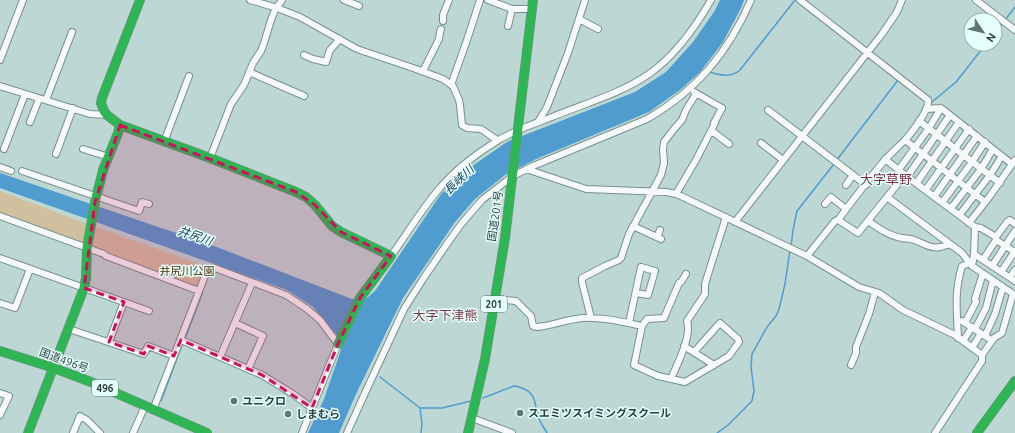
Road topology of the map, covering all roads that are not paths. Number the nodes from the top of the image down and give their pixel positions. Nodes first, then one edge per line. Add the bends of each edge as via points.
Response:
1 (23, 0) edge
2 (140, 0) edge
3 (250, 0) edge
4 (282, 0) edge
5 (344, 0) edge
6 (449, 0) edge
7 (480, 0) edge
8 (488, 0) edge
9 (585, 0) edge
10 (711, 0) edge
11 (751, 0) edge
12 (800, 0) edge
13 (902, 0) edge
14 (976, 0) edge
15 (264, 2) edge
16 (533, 4) edge
17 (359, 6) dead end
18 (277, 8) junction
19 (512, 9) junction
20 (578, 19) junction
21 (443, 21) dead end
22 (508, 26) dead end
23 (441, 29) dead end
24 (598, 29) dead end
25 (1015, 30) edge
26 (72, 32) dead end
27 (340, 39) junction
28 (3, 43) edge
29 (867, 52) junction
30 (304, 55) dead end
31 (0, 60) edge
32 (423, 71) junction
33 (249, 72) junction
34 (188, 76) dead end
35 (451, 85) junction
36 (0, 86) edge
37 (690, 88) junction
38 (25, 94) junction
39 (696, 94) junction
40 (304, 96) dead end
41 (42, 99) junction
42 (73, 108) junction
43 (941, 108) junction
44 (926, 109) junction
45 (768, 110) dead end
46 (107, 115) junction
47 (950, 115) junction
48 (919, 121) junction
49 (30, 122) dead end
50 (538, 122) junction
51 (959, 122) junction
52 (120, 125) junction
53 (929, 128) junction
54 (969, 129) junction
55 (712, 131) junction
56 (517, 132) junction
57 (937, 134) junction
58 (802, 135) junction
59 (977, 136) junction
60 (497, 140) junction
61 (905, 140) junction
62 (946, 141) junction
63 (164, 142) junction
64 (985, 142) junction
65 (728, 144) dead end
66 (760, 144) dead end
67 (4, 148) dead end
68 (915, 148) junction
69 (83, 149) dead end
70 (955, 149) junction
71 (993, 149) junction
72 (56, 154) dead end
73 (923, 154) junction
74 (964, 155) junction
75 (1002, 156) junction
76 (109, 157) junction
77 (210, 158) junction
78 (885, 159) junction
79 (783, 160) junction
80 (932, 161) junction
81 (893, 162) dead end
82 (972, 162) junction
83 (1014, 162) edge
84 (0, 167) edge
85 (900, 168) junction
86 (942, 168) junction
87 (526, 169) junction
88 (980, 169) junction
89 (11, 171) dead end
90 (22, 171) dead end
91 (513, 175) junction
92 (853, 175) junction
93 (907, 175) junction
94 (950, 175) junction
95 (990, 175) junction
96 (918, 181) junction
97 (958, 181) junction
98 (1000, 183) junction
99 (846, 185) dead end
100 (866, 185) junction
101 (966, 187) junction
102 (927, 188) junction
103 (652, 191) junction
104 (676, 194) junction
105 (936, 194) junction
106 (976, 194) junction
107 (887, 197) junction
108 (96, 199) junction
109 (944, 200) junction
110 (985, 202) junction
111 (149, 204) dead end
112 (825, 204) dead end
113 (952, 206) junction
114 (846, 209) junction
115 (961, 213) junction
116 (0, 216) edge
117 (726, 217) junction
118 (838, 220) junction
119 (868, 221) junction
120 (969, 221) junction
121 (735, 222) junction
122 (1015, 224) edge
123 (633, 226) junction
124 (975, 227) junction
125 (660, 230) dead end
126 (1015, 231) edge
127 (996, 238) junction
128 (950, 244) junction
129 (1006, 246) junction
130 (87, 248) junction
131 (1015, 251) edge
132 (974, 254) junction
133 (391, 256) junction
134 (807, 256) junction
135 (0, 258) edge
136 (983, 260) junction
137 (971, 265) junction
138 (992, 266) junction
139 (30, 269) junction
140 (1015, 270) edge
141 (1001, 272) junction
142 (686, 274) dead end
143 (983, 274) junction
144 (1012, 279) edge
145 (993, 280) junction
146 (252, 283) junction
147 (1003, 287) junction
148 (84, 288) junction
149 (199, 291) junction
150 (875, 292) junction
151 (636, 293) junction
152 (1014, 294) edge
153 (495, 299) junction
154 (124, 302) junction
155 (0, 303) edge
156 (149, 311) dead end
157 (958, 317) junction
158 (591, 318) junction
159 (235, 323) junction
160 (629, 323) junction
161 (965, 323) junction
162 (642, 326) junction
163 (974, 328) junction
164 (69, 329) junction
165 (983, 335) junction
166 (180, 340) junction
167 (961, 340) junction
168 (991, 340) junction
169 (109, 342) junction
170 (338, 344) junction
171 (684, 346) junction
172 (972, 348) junction
173 (0, 350) edge
174 (694, 352) junction
175 (982, 355) junction
176 (174, 356) junction
177 (220, 356) junction
178 (714, 365) junction
179 (851, 365) dead end
180 (54, 368) junction
181 (248, 369) junction
182 (671, 379) junction
183 (1015, 381) edge
184 (0, 392) edge
185 (149, 408) junction
186 (312, 408) junction
187 (0, 415) edge
188 (472, 418) junction
189 (28, 433) edge
190 (73, 433) edge
191 (100, 433) edge
192 (133, 433) edge
193 (207, 433) edge
194 (302, 433) edge
195 (347, 433) edge
196 (468, 433) edge
197 (512, 433) edge
198 (935, 433) edge
199 (977, 433) edge

1 - 28 street
2 - 46 main road via 102,98 102,107
3 - 15 street
4 - 18 street
5 - 17 street
6 - 21 street
7 - 35 street
8 - 19 street
9 - 20 street
10 - 50 street via 684,41 650,74 606,96
11 - 37 street via 727,46
12 - 29 street
13 - 29 street via 891,21
14 - 25 street
15 - 18 street
16 - 19 street
16 - 56 main road, 国道201号 / 201
18 - 27 street via 300,17
18 - 33 street via 264,43
19 - 22 street
20 - 24 street
20 - 50 street via 568,53 547,107
23 - 32 street via 439,39
26 - 41 street
27 - 30 street via 330,50 326,62
27 - 32 street via 366,52
28 - 31 street
29 - 44 street via 928,100
29 - 58 street
32 - 35 street
33 - 40 street
33 - 77 street via 231,104
34 - 63 street
35 - 60 street via 460,105 462,125 481,129
36 - 38 street
37 - 39 street
37 - 87 street via 647,119
38 - 41 street
38 - 67 street
39 - 55 street via 722,108
39 - 103 street via 682,120 664,142 663,170
41 - 42 street
41 - 49 street
42 - 46 street via 90,114
42 - 72 street
43 - 44 street
43 - 47 street
43 - 53 street
44 - 48 street
45 - 58 street via 781,116
46 - 52 main road
47 - 51 street
47 - 57 street
48 - 53 street
48 - 61 street
50 - 56 street
51 - 54 street
51 - 62 street
52 - 63 main road
52 - 76 main road
53 - 57 street
53 - 68 street
54 - 59 street
54 - 70 street
55 - 65 street
55 - 104 street
56 - 60 street
56 - 91 main road, 国道201号 / 201
57 - 62 street
57 - 73 street
58 - 79 street
58 - 92 street
59 - 64 street
59 - 74 street
60 - 133 street via 471,159 439,189
61 - 68 street
61 - 78 street
62 - 70 street
62 - 80 street
63 - 77 main road
64 - 71 street
64 - 82 street
66 - 79 street
68 - 73 street
68 - 85 street
69 - 76 street
70 - 74 street
70 - 86 street
71 - 75 street
71 - 88 street
73 - 80 street
73 - 93 street
74 - 82 street
74 - 94 street
75 - 83 street
75 - 95 street
76 - 108 main road
77 - 133 main road via 306,197 332,226
78 - 93 street
78 - 100 street
79 - 121 street
80 - 86 street
80 - 96 street
81 - 85 street
82 - 88 street
82 - 97 street
83 - 98 street
84 - 89 street
85 - 93 street
86 - 94 street
86 - 102 street
87 - 91 street
87 - 103 street via 586,189
88 - 95 street
88 - 101 street
90 - 108 street
91 - 153 main road, 国道201号 / 201
91 - 195 street via 482,200 423,278 404,309
92 - 99 street
92 - 100 street
93 - 96 street
93 - 107 street
93 - 120 street
94 - 97 street
94 - 105 street
95 - 98 street
95 - 106 street
96 - 102 street
97 - 101 street
97 - 109 street
98 - 110 street
100 - 114 street
101 - 106 street
101 - 113 street
102 - 105 street
103 - 104 street
103 - 123 street
104 - 117 street
105 - 109 street
106 - 110 street
106 - 115 street
107 - 119 street
107 - 128 street
108 - 111 street via 139,211 142,202
108 - 130 main road
109 - 113 street
110 - 120 street
112 - 114 street via 831,197
113 - 115 street
114 - 118 street
115 - 120 street
116 - 130 street
117 - 121 street
117 - 171 street via 705,284 705,294 687,321 688,331
118 - 119 street via 858,233
118 - 134 street
119 - 128 street via 888,233 903,239 914,239 931,247 940,248
120 - 124 street
121 - 134 street
122 - 127 street via 1010,220 1007,222
123 - 125 street via 659,238
123 - 158 street via 621,258 582,278
124 - 127 street
124 - 132 street
126 - 129 street
127 - 129 street
127 - 136 street
128 - 137 street via 962,253
129 - 131 street
129 - 138 street
130 - 148 main road
130 - 149 street
131 - 141 street
132 - 136 street
132 - 137 street
133 - 170 main road via 360,298
134 - 150 street via 859,287
135 - 139 street
136 - 138 street
137 - 143 street
137 - 157 street via 962,266 958,278
138 - 141 street
139 - 148 street
139 - 155 street via 15,308
140 - 144 street
141 - 144 street
142 - 162 street via 679,283 664,318 647,319
143 - 145 street
143 - 161 street via 976,302
145 - 147 street
145 - 163 street via 986,308
146 - 149 street via 215,268 208,268
146 - 159 street
146 - 170 street via 286,295 306,308 320,320
147 - 152 street
147 - 165 street via 995,314
148 - 154 street
148 - 164 main road
149 - 166 street
150 - 167 street via 903,310
150 - 179 street
151 - 151 street via 648,295 655,271 641,267
151 - 160 street
152 - 168 street via 1002,333
153 - 158 street via 516,301 531,316 536,328
153 - 188 main road, 国道201号 / 201
154 - 156 street
154 - 169 street
157 - 161 street
157 - 167 street
158 - 160 street
159 - 177 street
159 - 181 street via 263,336
160 - 162 street
161 - 163 street
162 - 182 street via 634,365
163 - 165 street
163 - 167 street
164 - 169 street
164 - 180 main road
165 - 168 street
165 - 172 street
166 - 176 street
166 - 177 street
167 - 172 street
168 - 175 street
169 - 176 street via 144,354 148,346
170 - 186 street
171 - 174 street
171 - 182 street
172 - 175 street
173 - 180 main road, 国道496号 / 496
174 - 178 street
174 - 178 street via 720,323 739,342 729,356
175 - 198 street via 982,361
176 - 185 street
177 - 181 street
178 - 182 street via 685,382
180 - 185 main road, 国道496号 / 496
180 - 189 main road
181 - 186 street via 262,375
183 - 199 main road
184 - 187 street via 9,396
185 - 192 street
185 - 193 main road, 国道496号 / 496
186 - 194 street
188 - 196 main road, 国道201号 / 201
188 - 197 street
190 - 191 street via 80,416

